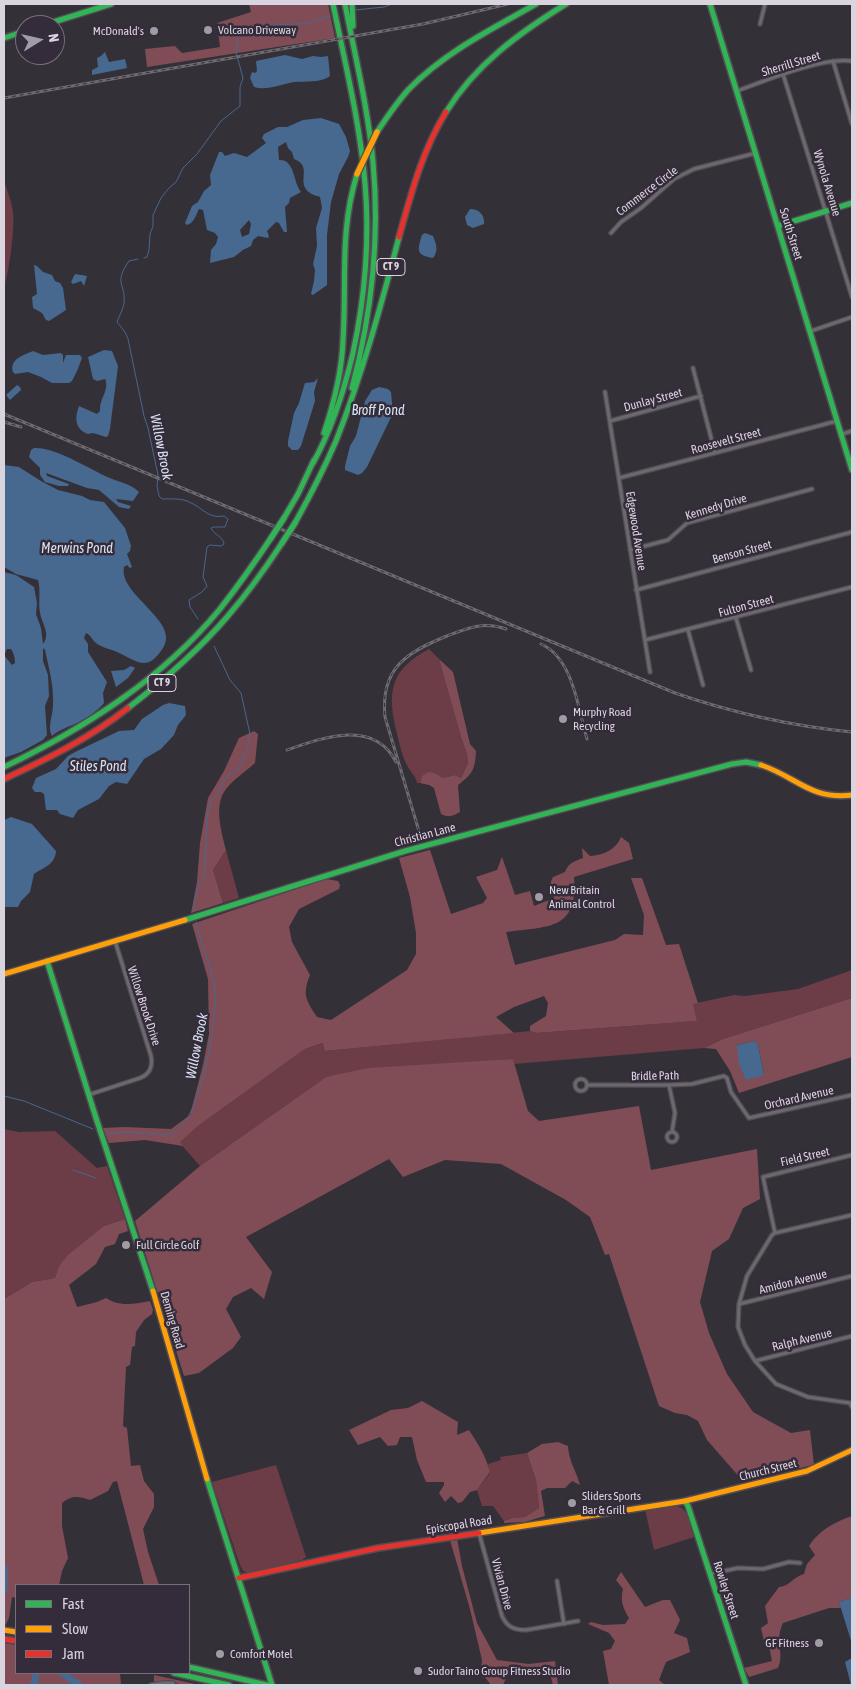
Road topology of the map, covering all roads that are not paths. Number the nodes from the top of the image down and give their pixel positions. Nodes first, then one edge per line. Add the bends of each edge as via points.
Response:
1 (110, 4) edge
2 (333, 4) edge
3 (345, 4) edge
4 (352, 4) edge
5 (536, 4) edge
6 (566, 4) edge
7 (710, 4) edge
8 (765, 4) edge
9 (65, 18) edge
10 (760, 24) dead end
11 (353, 46) junction
12 (833, 61) junction
13 (852, 61) edge
14 (784, 74) junction
15 (736, 90) junction
16 (852, 124) edge
17 (756, 153) junction
18 (852, 203) edge
19 (826, 211) junction
20 (778, 226) junction
21 (611, 233) dead end
22 (852, 297) edge
23 (852, 317) edge
24 (811, 331) junction
25 (693, 368) dead end
26 (605, 392) dead end
27 (701, 396) junction
28 (346, 414) junction
29 (610, 420) junction
30 (838, 421) junction
31 (852, 431) edge
32 (842, 434) junction
33 (715, 453) junction
34 (313, 463) junction
35 (852, 470) edge
36 (619, 478) junction
37 (812, 489) dead end
38 (852, 532) edge
39 (630, 550) junction
40 (852, 587) edge
41 (636, 590) junction
42 (736, 618) junction
43 (688, 630) junction
44 (645, 640) junction
45 (751, 670) dead end
46 (650, 672) dead end
47 (703, 685) dead end
48 (4, 767) edge
49 (4, 779) edge
50 (852, 795) edge
51 (114, 940) junction
52 (47, 961) junction
53 (4, 974) edge
54 (587, 1085) dead end
55 (669, 1085) junction
56 (88, 1095) junction
57 (852, 1095) edge
58 (749, 1118) joint
59 (672, 1132) dead end
60 (852, 1155) edge
61 (852, 1215) edge
62 (775, 1233) junction
63 (852, 1276) edge
64 (739, 1304) junction
65 (852, 1336) edge
66 (755, 1361) junction
67 (852, 1407) edge
68 (852, 1450) edge
69 (685, 1500) junction
70 (479, 1533) junction
71 (800, 1563) dead end
72 (710, 1574) junction
73 (239, 1578) junction
74 (557, 1581) dead end
75 (578, 1621) dead end
76 (564, 1624) junction
77 (190, 1667) edge
78 (179, 1674) edge
79 (173, 1683) dead end
80 (151, 1685) edge
81 (229, 1685) edge
82 (267, 1685) edge
83 (272, 1685) edge
84 (746, 1685) edge

1 - 9 main road
2 - 34 main road via 361,148 366,198 366,252 361,306 349,370 332,423
3 - 11 main road
4 - 11 main road
5 - 34 main road, CT 9, bridge via 457,49 418,79 400,98 367,149 348,203 344,234 341,364 332,410
6 - 28 main road, CT 9 via 524,29 490,56 462,88 439,122 417,175 363,366
7 - 15 main road, South Street
8 - 10 street
11 - 28 main road via 371,145 376,232 367,321
12 - 13 street, Sherrill Street
12 - 14 street, Sherrill Street
12 - 16 street
14 - 15 street, Sherrill Street
14 - 19 street, Wynola Avenue
15 - 17 main road, South Street
17 - 20 main road, South Street
17 - 21 street, Commerce Circle via 694,168 674,179
18 - 19 main road
19 - 20 main road
19 - 22 street, Wynola Avenue
20 - 24 main road, South Street
23 - 24 street
24 - 30 main road, South Street
25 - 27 street
26 - 29 street, Edgewood Avenue
27 - 29 street, Dunlay Street
27 - 33 street
28 - 49 main road, CT 9, bridge via 323,470 295,523 259,578 201,646 129,709 46,760
29 - 36 street, Edgewood Avenue
30 - 32 main road, South Street
30 - 33 street, Roosevelt Street
31 - 32 street
32 - 35 main road, South Street
33 - 36 street, Roosevelt Street
34 - 48 main road, CT 9, bridge via 284,518 252,567 220,609 182,649 118,702 78,729
36 - 39 street, Edgewood Avenue
37 - 39 street, Kennedy Drive via 687,523 668,540
38 - 41 street, Benson Street
39 - 41 street, Edgewood Avenue
40 - 42 street, Fulton Street
41 - 44 street, Edgewood Avenue
42 - 43 street, Fulton Street
42 - 45 street
43 - 44 street, Fulton Street
43 - 47 street
44 - 46 street, Edgewood Avenue
50 - 51 main road, Christian Lane via 824,795 762,764 741,762 405,851
51 - 52 main road, Christian Lane
51 - 56 street, Willow Brook Drive via 152,1065 144,1076
52 - 53 main road, Christian Lane
52 - 56 main road, Deming Road
54 - 55 street, Bridle Path
55 - 58 street, Bridle Path via 692,1084 722,1076 727,1078 731,1092
55 - 59 street via 675,1113
56 - 73 main road, Deming Road via 154,1293
57 - 58 street, Orchard Avenue
60 - 62 street, Field Street via 763,1177
61 - 62 street
62 - 64 street via 747,1276
63 - 64 street, Amidon Avenue
64 - 66 street via 738,1327
65 - 66 street, Ralph Avenue
66 - 67 street via 776,1384 808,1397 850,1403
68 - 69 main road, Church Street via 807,1471
69 - 70 main road, Episcopal Road
69 - 72 main road, Rowley Street
70 - 73 main road, Episcopal Road via 378,1548
70 - 76 street, Vivian Drive via 504,1622 519,1630
71 - 72 street via 789,1562 763,1569 738,1568
72 - 84 main road, Rowley Street
73 - 83 main road, Deming Road
74 - 76 street
75 - 76 street, Vivian Drive
77 - 82 main road
78 - 81 main road
79 - 80 street

